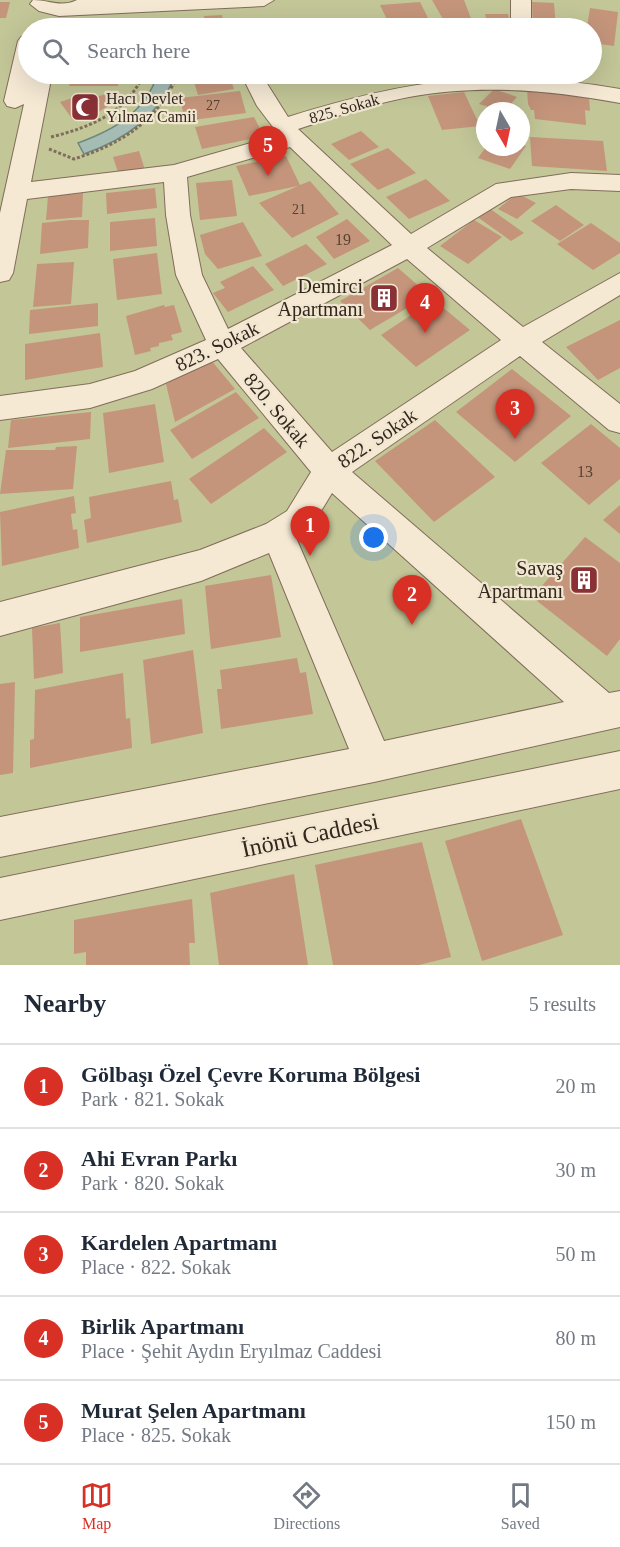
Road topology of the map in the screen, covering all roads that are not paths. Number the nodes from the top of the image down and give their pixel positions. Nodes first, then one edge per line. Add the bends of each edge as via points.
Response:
1 (158, 0) edge
2 (264, 0) edge
3 (521, 0) edge
4 (40, 2) edge
5 (180, 5) junction
6 (77, 6) edge
7 (232, 7) edge
8 (34, 18) edge
9 (66, 18) edge
10 (521, 18) edge
11 (27, 84) edge
12 (39, 84) edge
13 (258, 84) edge
14 (495, 84) edge
15 (530, 84) edge
16 (620, 96) edge
17 (289, 132) junction
18 (25, 143) junction
19 (175, 173) junction
20 (620, 183) edge
21 (18, 192) junction
22 (408, 248) junction
23 (0, 273) edge
24 (620, 283) edge
25 (520, 342) junction
26 (222, 345) junction
27 (0, 408) edge
28 (620, 421) edge
29 (329, 471) junction
30 (278, 534) junction
31 (0, 619) edge
32 (612, 711) edge
33 (374, 763) junction
34 (620, 770) edge
35 (0, 837) edge
36 (0, 899) edge

1 - 5 street
2 - 7 street
3 - 10 street
4 - 6 street via 49,9
4 - 8 street
5 - 6 street
5 - 7 street
6 - 9 street
11 - 18 street
12 - 18 street
13 - 17 street
14 - 17 street, 825. Sokak via 438,86 382,96
15 - 16 street, 825. Sokak
17 - 19 street, 825. Sokak
17 - 22 street
18 - 21 street
19 - 21 street, 825. Sokak
19 - 26 street, 820. Sokak via 189,275
20 - 22 street, 823. Sokak via 571,181 506,190
21 - 23 street
22 - 25 street
22 - 26 street, 823. Sokak
24 - 25 street, 822. Sokak
25 - 28 street
25 - 29 street, 822. Sokak
26 - 27 street, 823. Sokak via 142,381 114,389 58,402
26 - 29 street, 820. Sokak
29 - 30 street, 822. Sokak via 298,521
29 - 32 street, 820. Sokak
30 - 31 street, 822. Sokak via 201,565
30 - 33 street
32 - 33 street
33 - 35 street
34 - 36 street, İnönü Caddesi

